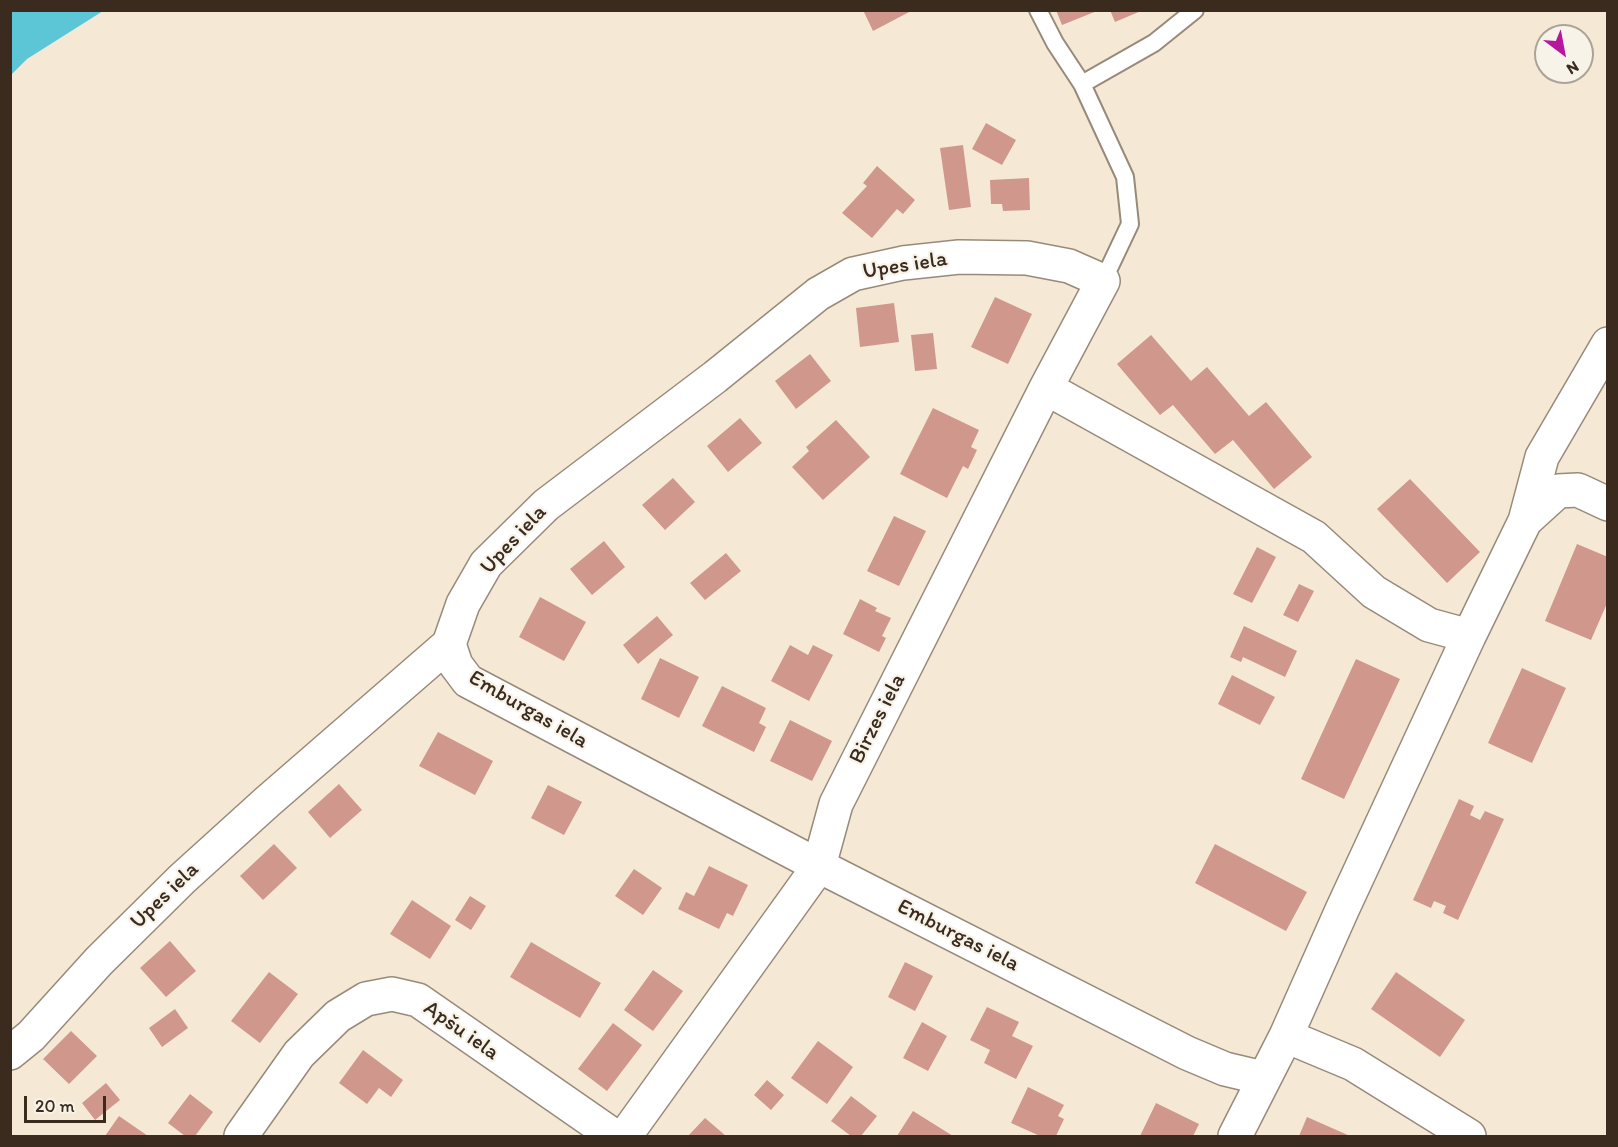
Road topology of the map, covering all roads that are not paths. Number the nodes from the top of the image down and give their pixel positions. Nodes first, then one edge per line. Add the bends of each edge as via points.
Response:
1 (1038, 10) edge
2 (1195, 10) edge
3 (1082, 84) junction
4 (1103, 281) junction
5 (1608, 344) edge
6 (1046, 388) junction
7 (1608, 504) edge
8 (1525, 521) junction
9 (1469, 636) junction
10 (449, 644) junction
11 (819, 866) junction
12 (1286, 1036) junction
13 (10, 1053) edge
14 (1263, 1078) junction
15 (241, 1137) edge
16 (614, 1137) edge
17 (625, 1137) edge
18 (1235, 1137) edge
19 (1468, 1137) edge

1 - 3 lane
2 - 3 lane via 1154,43
3 - 4 lane via 1125,177 1130,224
4 - 6 street, Birzes iela
4 - 10 street, Upes iela via 1069,266 1027,258 903,263 853,274 818,294 546,505 486,564 463,604
5 - 8 street via 1542,457
6 - 9 street via 1314,537 1374,592 1428,625
6 - 11 street, Birzes iela via 836,804
7 - 8 street via 1578,489 1558,491
8 - 9 street
9 - 12 street
10 - 11 street, Emburgas iela via 456,665 468,681
10 - 13 street, Upes iela via 182,879
11 - 14 street, Emburgas iela via 1187,1053 1225,1069
11 - 17 street, Birzes iela
12 - 14 street
12 - 19 street via 1353,1064
14 - 18 street
15 - 16 street, Apšu iela via 299,1054 338,1016 366,999 392,994 418,1000

